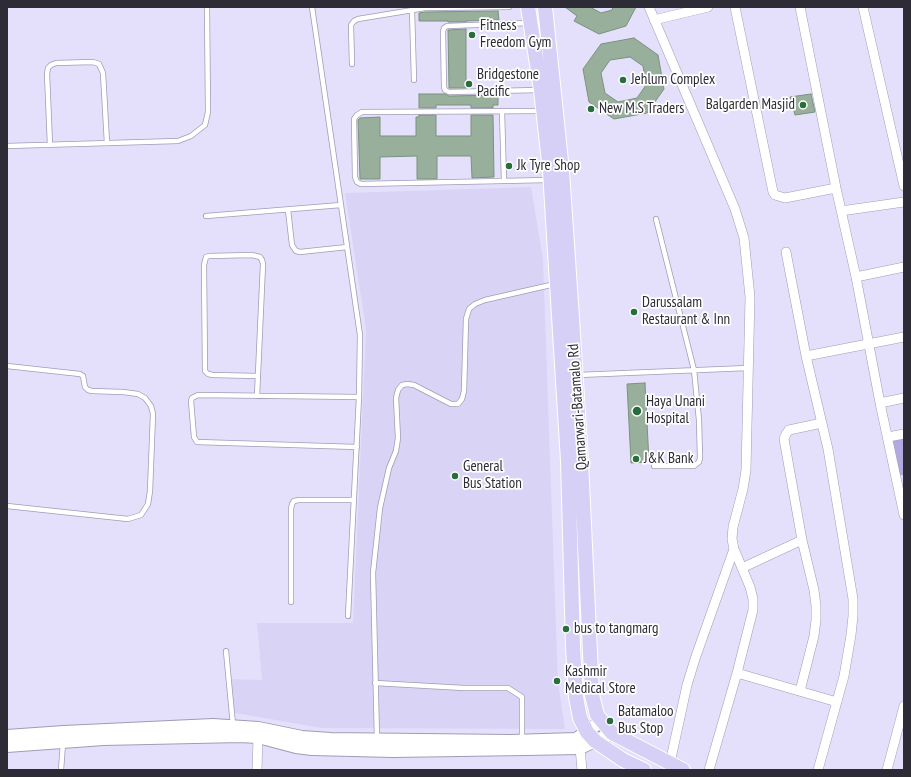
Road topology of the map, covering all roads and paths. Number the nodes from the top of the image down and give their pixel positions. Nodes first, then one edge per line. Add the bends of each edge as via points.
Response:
1 (208, 7) edge
2 (312, 7) edge
3 (509, 7) edge
4 (528, 7) edge
5 (545, 7) edge
6 (649, 7) edge
7 (708, 7) edge
8 (735, 7) edge
9 (800, 7) edge
10 (863, 7) edge
11 (412, 10) junction
12 (654, 20) junction
13 (531, 23) junction
14 (352, 64) dead end
15 (414, 80) dead end
16 (541, 90) junction
17 (543, 111) junction
18 (502, 112) junction
19 (107, 143) junction
20 (50, 145) junction
21 (899, 145) edge
22 (7, 146) edge
23 (550, 180) junction
24 (504, 181) junction
25 (904, 186) edge
26 (836, 188) junction
27 (904, 202) edge
28 (341, 205) junction
29 (288, 210) junction
30 (841, 211) junction
31 (206, 216) dead end
32 (656, 219) dead end
33 (347, 248) junction
34 (786, 252) dead end
35 (904, 267) edge
36 (856, 277) junction
37 (557, 284) junction
38 (904, 337) edge
39 (869, 344) junction
40 (806, 356) junction
41 (7, 366) edge
42 (748, 368) junction
43 (694, 370) junction
44 (576, 375) junction
45 (258, 376) junction
46 (257, 396) junction
47 (359, 397) junction
48 (904, 398) edge
49 (880, 403) junction
50 (822, 423) junction
51 (904, 434) edge
52 (888, 437) junction
53 (357, 447) junction
54 (654, 466) dead end
55 (900, 482) edge
56 (354, 500) junction
57 (7, 506) edge
58 (904, 516) edge
59 (802, 540) junction
60 (734, 549) junction
61 (742, 568) junction
62 (291, 602) dead end
63 (348, 616) dead end
64 (226, 651) dead end
65 (737, 673) junction
66 (375, 684) junction
67 (800, 691) junction
68 (837, 702) junction
69 (904, 706) edge
70 (602, 721) junction
71 (233, 726) junction
72 (612, 733) junction
73 (7, 736) edge
74 (258, 737) junction
75 (377, 739) junction
76 (585, 740) junction
77 (522, 741) junction
78 (63, 742) junction
79 (7, 746) edge
80 (675, 766) edge
81 (61, 770) edge
82 (257, 770) edge
83 (582, 770) edge
84 (644, 770) edge
85 (709, 770) edge
86 (818, 770) edge
87 (887, 770) edge

1 - 19 lane via 208,112 205,125 191,136 178,141
2 - 28 lane
3 - 11 lane
4 - 13 main road, Qamarwari-Batamalo Rd
5 - 44 main road, Qamarwari-Batamalo Rd via 562,171
6 - 12 street
7 - 12 street
8 - 26 street via 773,192 785,198
9 - 26 street
10 - 21 street
11 - 14 lane via 354,21 351,30
11 - 15 lane
12 - 42 street via 735,209 744,238 750,297
13 - 16 main road, Qamarwari-Batamalo Rd
13 - 16 lane via 446,26 443,32 443,84 449,92
16 - 17 main road, Qamarwari-Batamalo Rd
17 - 18 lane
17 - 23 main road, Qamarwari-Batamalo Rd
18 - 24 lane
18 - 24 lane via 362,112 354,120 355,163 356,180 359,184
19 - 20 lane
19 - 20 lane via 103,73 99,64 56,63 48,68 47,74
20 - 22 lane
21 - 25 street
23 - 24 lane
23 - 37 main road, Qamarwari-Batamalo Rd
26 - 30 street
27 - 30 street
28 - 29 lane
28 - 33 lane
29 - 31 lane
29 - 33 lane via 292,245 296,251
30 - 36 street
32 - 43 lane
33 - 47 lane via 360,335
34 - 40 street
35 - 36 street
36 - 39 street
37 - 66 lane via 485,300 469,309 466,319 464,391 458,404 451,404 414,385 402,385 398,390 398,438 380,508 373,573
37 - 76 main road, Qamarwari-Batamalo Rd via 568,461 576,697
38 - 39 street
39 - 40 street
39 - 49 street
40 - 50 street
41 - 57 lane via 80,374 88,390 138,394 145,398 153,414 150,491 148,504 141,515 128,519
42 - 43 lane
42 - 60 street via 746,470 733,527
43 - 44 lane
43 - 54 lane via 699,420 699,462 694,466
44 - 70 main road, Qamarwari-Batamalo Rd via 592,695
45 - 45 lane via 262,260 252,255 209,256 204,265 205,371 213,375
45 - 46 lane
46 - 47 lane
46 - 53 lane via 194,396 191,401 195,440 201,443
47 - 53 lane
48 - 49 street
49 - 52 street
50 - 59 street via 789,430 784,439
50 - 68 street via 853,599 851,635
51 - 52 street
52 - 55 street
53 - 56 lane
55 - 58 street
56 - 62 lane via 299,500 292,504
56 - 63 lane
59 - 61 street
59 - 67 street via 814,590 816,620
60 - 61 street
60 - 80 street via 687,685
61 - 65 street via 753,599 753,610
64 - 71 lane
65 - 67 street
65 - 85 street
66 - 75 lane
66 - 77 lane via 508,688 522,697
67 - 68 street
68 - 86 street
69 - 87 street
70 - 72 main road, Qamarwari-Batamalo Rd
70 - 76 street
71 - 73 street
71 - 75 street via 302,737
72 - 76 street
72 - 80 main road, Qamarwari-Batamalo Rd
74 - 76 street via 312,749 394,751
74 - 78 street via 197,736
74 - 82 street
75 - 77 street
76 - 77 street
76 - 83 street
76 - 84 main road
78 - 79 street
78 - 81 lane

